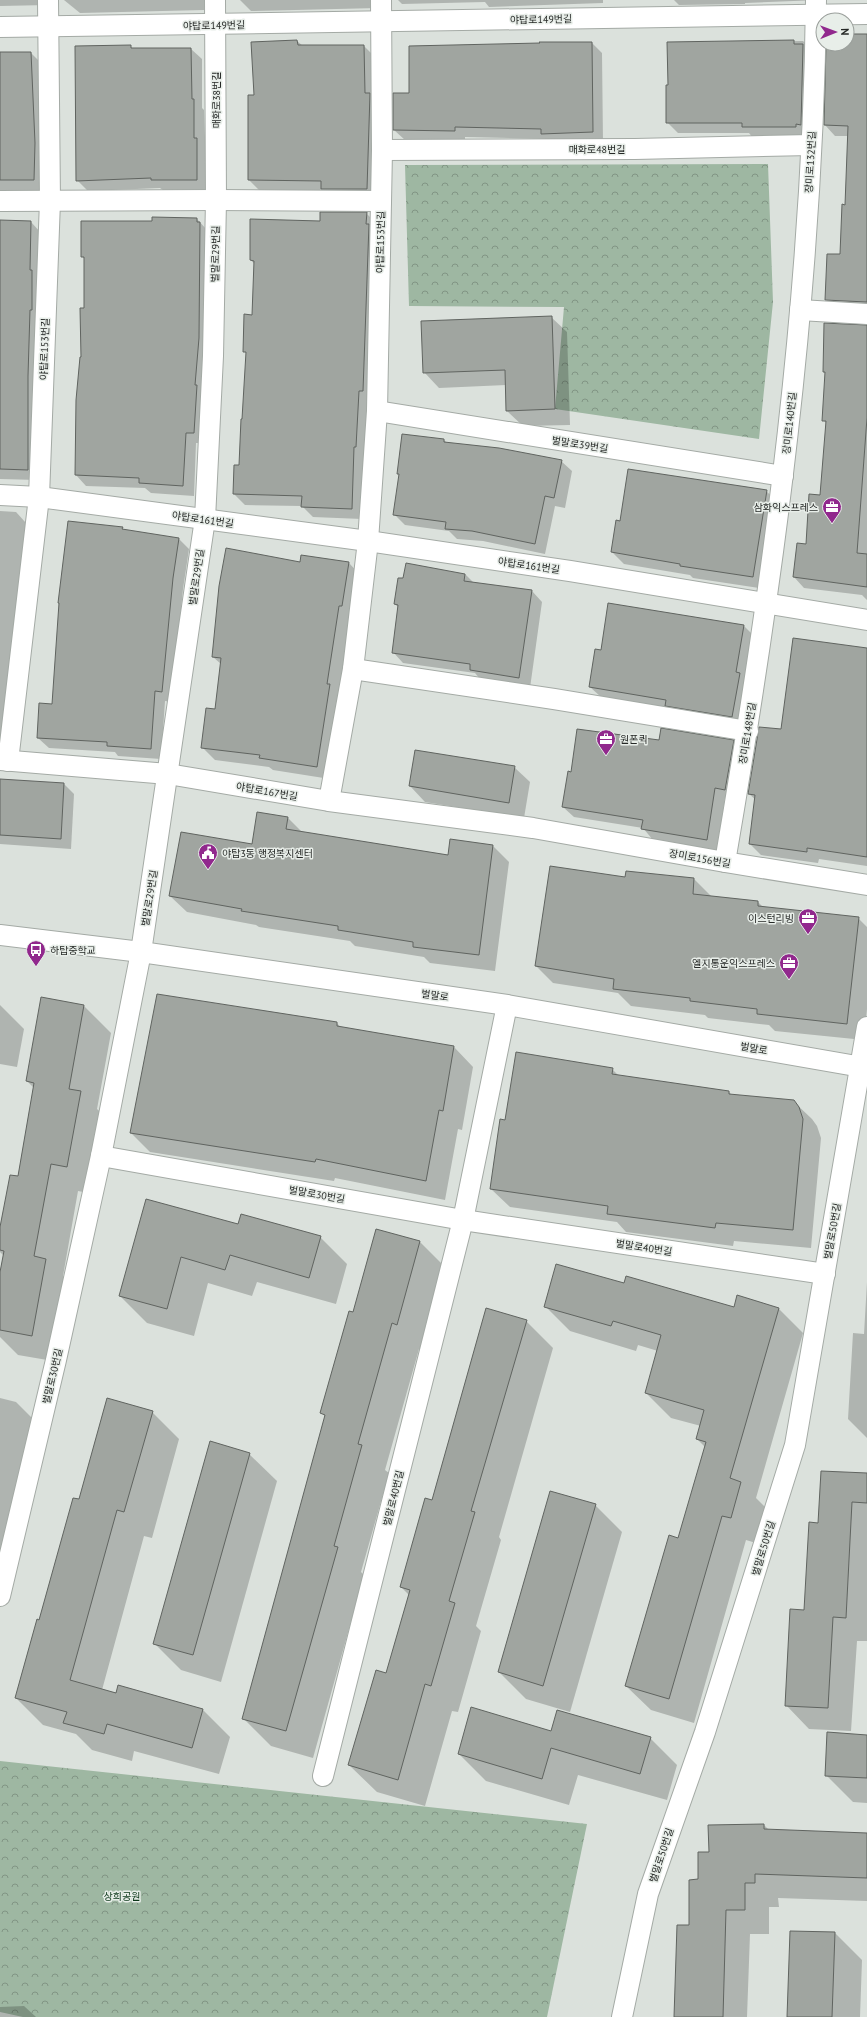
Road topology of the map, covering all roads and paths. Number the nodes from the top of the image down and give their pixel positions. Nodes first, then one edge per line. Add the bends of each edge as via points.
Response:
1 (48, 0) edge
2 (215, 0) edge
3 (381, 0) edge
4 (816, 7) edge
5 (867, 14) edge
6 (381, 21) junction
7 (216, 25) junction
8 (0, 27) edge
9 (48, 28) junction
10 (811, 145) junction
11 (382, 150) junction
12 (216, 200) junction
13 (0, 201) edge
14 (50, 201) junction
15 (381, 201) junction
16 (800, 310) junction
17 (867, 314) edge
18 (377, 411) junction
19 (784, 476) junction
20 (0, 495) edge
21 (38, 497) junction
22 (204, 519) junction
23 (368, 541) junction
24 (767, 603) junction
25 (867, 620) edge
26 (353, 670) junction
27 (748, 731) junction
28 (4, 760) edge
29 (168, 774) junction
30 (328, 801) junction
31 (533, 828) joint
32 (726, 862) junction
33 (867, 885) edge
34 (0, 935) edge
35 (141, 952) junction
36 (507, 1006) junction
37 (867, 1028) edge
38 (864, 1067) edge
39 (101, 1156) junction
40 (463, 1220) junction
41 (825, 1274) junction
42 (0, 1596) edge
43 (323, 1776) dead end
44 (622, 2017) edge

1 - 9 street
2 - 7 street, 매화로38번길
3 - 6 street
4 - 5 street
4 - 6 street, 야탑로149번길 via 628,18
4 - 10 street, 장미로132번길
6 - 7 street, 야탑로149번길
6 - 11 street
7 - 9 street, 야탑로149번길
7 - 12 street, 매화로38번길
8 - 9 street, 야탑로149번길
9 - 14 street
10 - 11 street, 매화로48번길 via 643,149
10 - 16 street, 장미로132번길
11 - 15 street
12 - 14 street, 야탑로153번길
12 - 15 street, 야탑로153번길
12 - 22 street, 벌말로29번길 via 213,356
13 - 14 street, 야탑로153번길
14 - 21 street, 야탑로153번길
15 - 18 street, 야탑로153번길
16 - 17 street
16 - 19 street, 장미로140번길
18 - 19 street, 벌말로39번길
18 - 23 street, 야탑로153번길
19 - 24 street, 장미로140번길
20 - 21 street, 야탑로161번길
21 - 22 street, 야탑로161번길
21 - 28 street
22 - 23 street, 야탑로161번길
22 - 29 street, 벌말로29번길
23 - 24 street, 야탑로161번길
23 - 26 street
24 - 25 street
24 - 27 street, 장미로148번길
26 - 27 street via 554,699
26 - 30 street
27 - 32 street, 장미로148번길
28 - 29 street, 야탑로167번길
29 - 30 street, 야탑로167번길
29 - 35 street, 벌말로29번길
30 - 31 street, 야탑로167번길
31 - 32 street, 장미로156번길
32 - 33 street, 장미로156번길
34 - 35 street, 벌말로
35 - 36 street, 벌말로
35 - 39 street, 벌말로30번길
36 - 38 street, 벌말로
36 - 40 street, 벌말로40번길
37 - 38 street, 벌말로50번길
38 - 41 street, 벌말로50번길
39 - 40 street, 벌말로30번길
39 - 42 street, 벌말로30번길 via 58,1354
40 - 41 street, 벌말로40번길
40 - 43 street, 벌말로40번길
41 - 44 street, 벌말로50번길 via 795,1445 706,1732 648,1894

